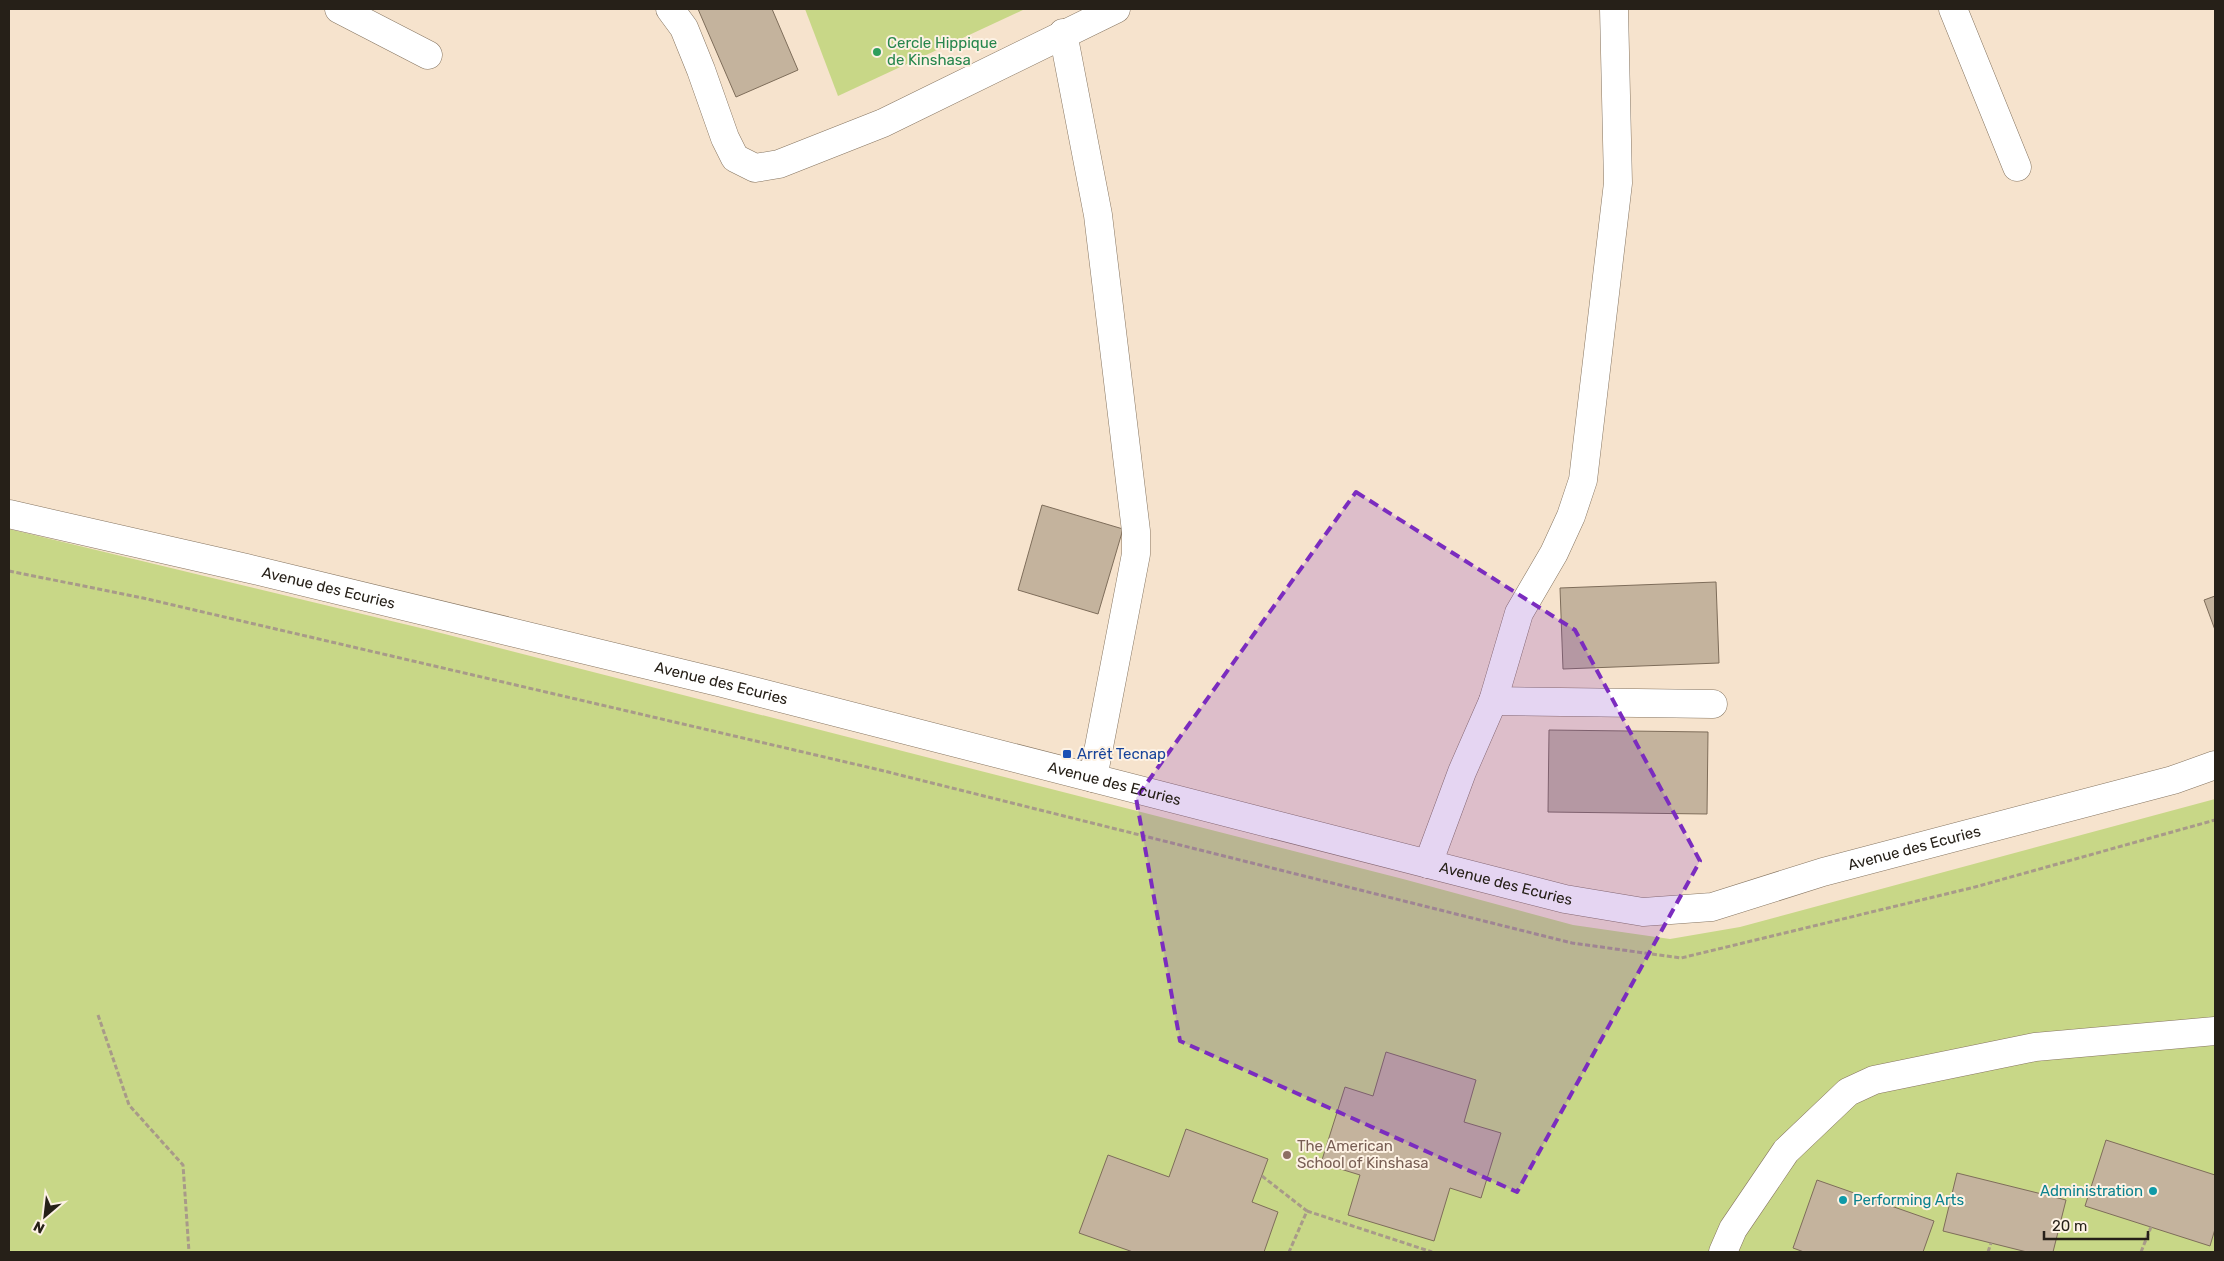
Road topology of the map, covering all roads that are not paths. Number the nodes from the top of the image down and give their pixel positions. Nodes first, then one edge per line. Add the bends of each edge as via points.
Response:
1 (339, 9) edge
2 (670, 9) edge
3 (1116, 9) edge
4 (1614, 9) edge
5 (1953, 9) edge
6 (1063, 34) junction
7 (428, 55) dead end
8 (2017, 167) dead end
9 (9, 514) edge
10 (1493, 701) junction
11 (1713, 704) dead end
12 (2215, 765) edge
13 (1093, 778) junction
14 (1428, 864) junction
15 (2215, 1031) edge
16 (1723, 1252) edge

1 - 7 street
2 - 6 street via 684,28 735,158 755,168 779,164 883,123
3 - 6 street
4 - 10 street via 1618,183 1582,480 1554,553 1519,613
5 - 8 street
6 - 13 street via 1098,215 1136,531 1136,554
9 - 13 street, Avenue des Ecuries via 702,678
10 - 11 street
10 - 14 street
12 - 14 street, Avenue des Ecuries via 2173,780 1823,872 1712,906 1643,912 1565,899
13 - 14 street, Avenue des Ecuries
15 - 16 street via 2035,1047 1874,1080 1848,1092 1786,1150 1733,1230

